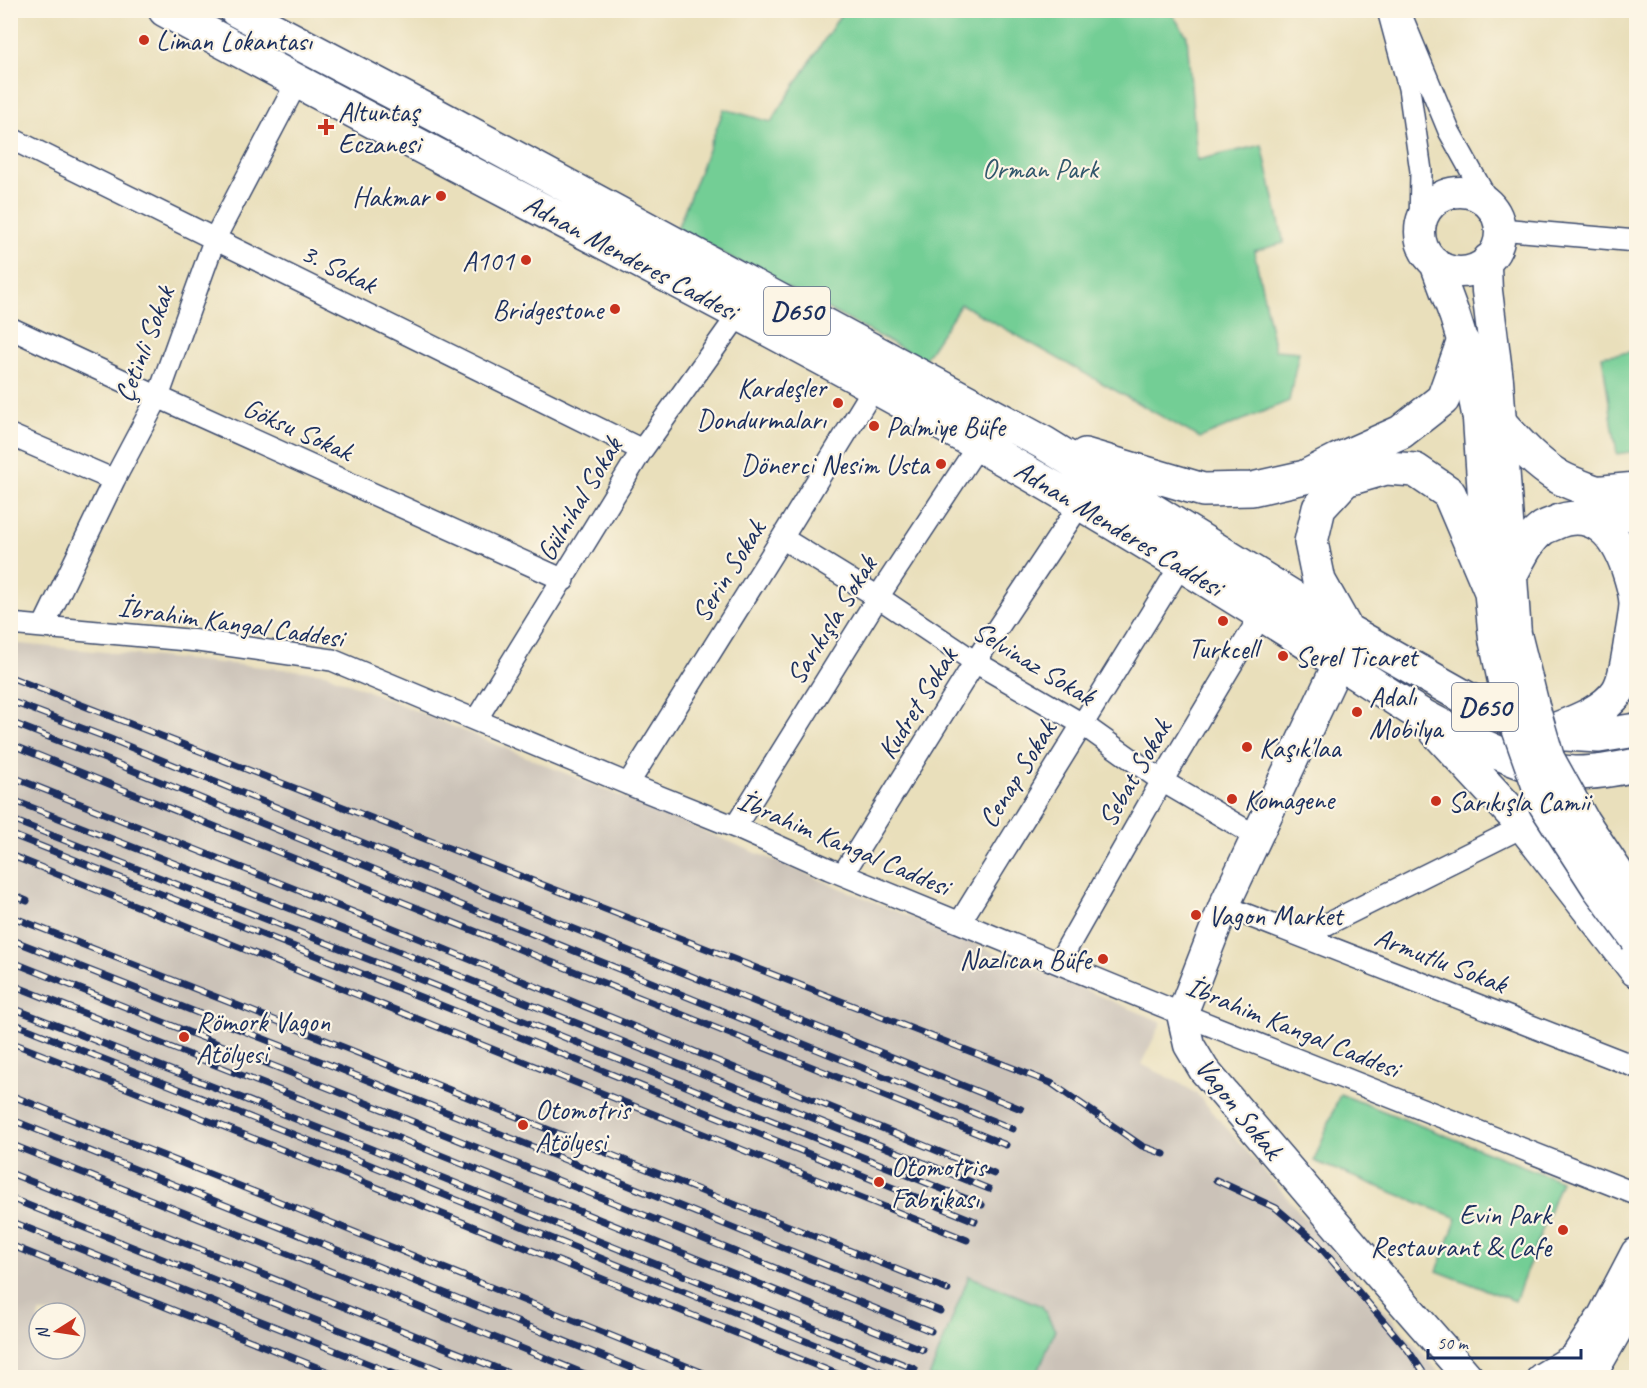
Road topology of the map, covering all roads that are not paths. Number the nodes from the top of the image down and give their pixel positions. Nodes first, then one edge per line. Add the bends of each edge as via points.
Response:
1 (165, 10) edge
2 (236, 10) edge
3 (1388, 10) edge
4 (1399, 10) edge
5 (297, 82) junction
6 (10, 138) edge
7 (1495, 217) junction
8 (1420, 228) junction
9 (215, 238) junction
10 (1636, 241) edge
11 (1488, 259) junction
12 (1435, 263) junction
13 (739, 314) junction
14 (10, 328) edge
15 (1463, 343) junction
16 (875, 386) junction
17 (158, 397) junction
18 (1501, 424) junction
19 (10, 435) edge
20 (1044, 443) junction
21 (979, 444) junction
22 (642, 450) junction
23 (114, 480) junction
24 (1636, 483) edge
25 (1586, 487) junction
26 (1081, 503) junction
27 (1636, 516) edge
28 (782, 538) junction
29 (1180, 565) junction
30 (564, 580) junction
31 (1500, 581) junction
32 (878, 597) junction
33 (1261, 615) junction
34 (10, 624) edge
35 (43, 627) junction
36 (1346, 630) junction
37 (1505, 636) junction
38 (975, 662) junction
39 (1339, 662) junction
40 (1421, 715) junction
41 (476, 720) junction
42 (1082, 724) junction
43 (1636, 730) edge
44 (1549, 733) junction
45 (1636, 765) edge
46 (1162, 781) junction
47 (628, 784) junction
48 (1524, 826) junction
49 (735, 827) junction
50 (1257, 836) junction
51 (843, 874) junction
52 (1636, 899) edge
53 (1224, 906) junction
54 (960, 922) junction
55 (1303, 936) junction
56 (1636, 940) edge
57 (1059, 962) junction
58 (1636, 970) edge
59 (1182, 1014) junction
60 (1636, 1067) edge
61 (1636, 1194) edge
62 (1636, 1253) edge
63 (1635, 1300) edge
64 (1469, 1377) edge
65 (1526, 1377) edge
66 (1533, 1377) edge
67 (1542, 1377) edge
68 (1590, 1377) edge

1 - 5 main road, Adnan Menderes Caddesi
2 - 20 main road, Adnan Menderes Caddesi / D650
3 - 8 street via 1409,88 1421,171
4 - 7 street via 1449,131
5 - 9 street, Çetinli Sokak
5 - 13 main road, Adnan Menderes Caddesi
6 - 9 street, 3. Sokak
7 - 8 main road via 1479,196 1453,192 1431,204
7 - 10 street
7 - 11 main road via 1498,242
8 - 12 main road via 1426,254
9 - 17 street, Çetinli Sokak
9 - 22 street, 3. Sokak
11 - 12 main road via 1473,270 1460,272
11 - 18 main road via 1487,291
12 - 15 main road
13 - 16 main road, Adnan Menderes Caddesi
13 - 22 street, Gülnihal Sokak
14 - 17 street, Göksu Sokak
15 - 20 main road via 1443,399 1401,432 1305,477 1252,489 1203,490
15 - 31 main road via 1478,419
16 - 21 main road, Adnan Menderes Caddesi
16 - 28 street, Serin Sokak
17 - 23 street, Çetinli Sokak
17 - 30 street, Göksu Sokak
18 - 25 main road via 1527,454 1560,477
18 - 31 main road
19 - 23 street
20 - 36 main road, Adnan Menderes Caddesi / D650
21 - 26 main road, Adnan Menderes Caddesi
21 - 32 street, Sarıkışla Sokak
22 - 30 street, Gülnihal Sokak
23 - 35 street, Çetinli Sokak
24 - 25 street
25 - 27 main road via 1629,508
26 - 29 main road, Adnan Menderes Caddesi
26 - 38 street, Kudret Sokak
28 - 32 street, Selvinaz Sokak
28 - 47 street, Serin Sokak
29 - 33 main road, Adnan Menderes Caddesi
29 - 42 street, Cenap Sokak
30 - 41 street, Gülnihal Sokak
31 - 36 main road via 1449,493 1414,470 1386,468 1345,480 1319,508 1311,542 1319,581
31 - 37 main road
31 - 44 main road via 1543,528 1578,517 1605,529 1625,558 1636,604 1627,662 1618,690 1602,706
32 - 38 street, Selvinaz Sokak
32 - 49 street, Sarıkışla Sokak
33 - 39 main road, Adnan Menderes Caddesi
33 - 46 street, Sebat Sokak
34 - 35 street, İbrahim Kangal Caddesi
35 - 41 street, İbrahim Kangal Caddesi via 198,641 332,660
36 - 44 main road, D650 via 1468,699
37 - 52 main road, bridge via 1534,706 1549,758 1584,821
37 - 56 main road, bridge via 1507,700 1544,805
38 - 42 street, Selvinaz Sokak
38 - 51 street, Kudret Sokak
39 - 40 main road, Adnan Menderes Caddesi
39 - 50 main road
40 - 45 main road via 1516,761 1551,771 1578,774
40 - 48 main road
41 - 47 street, İbrahim Kangal Caddesi
42 - 46 street, Selvinaz Sokak
42 - 54 street, Cenap Sokak
43 - 44 main road, D650 via 1599,736
46 - 50 street, Selvinaz Sokak
46 - 57 street, Sebat Sokak
47 - 49 street, İbrahim Kangal Caddesi
48 - 55 street
48 - 58 main road
49 - 51 street, İbrahim Kangal Caddesi
50 - 53 main road
51 - 54 street, İbrahim Kangal Caddesi
53 - 55 street, Armutlu Sokak
53 - 59 main road
54 - 57 street, İbrahim Kangal Caddesi
55 - 60 street, Armutlu Sokak
57 - 59 street, İbrahim Kangal Caddesi
59 - 61 street, İbrahim Kangal Caddesi
59 - 64 main road, Vagon Sokak via 1189,1045 1204,1070
62 - 67 main road via 1603,1316 1575,1358
63 - 68 main road
65 - 66 main road

